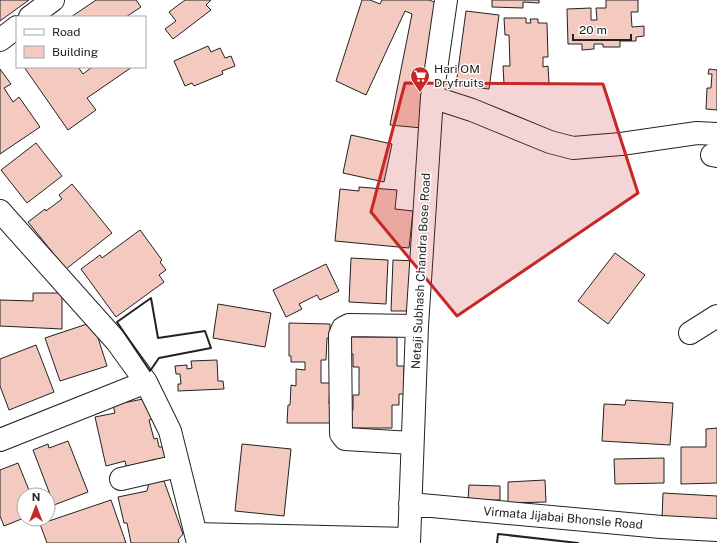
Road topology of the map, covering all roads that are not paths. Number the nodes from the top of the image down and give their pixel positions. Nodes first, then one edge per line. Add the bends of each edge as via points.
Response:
1 (53, 0) edge
2 (446, 0) edge
3 (31, 16) edge
4 (16, 28) edge
5 (0, 40) edge
6 (432, 97) junction
7 (717, 134) edge
8 (0, 210) edge
9 (717, 316) edge
10 (417, 326) junction
11 (690, 333) dead end
12 (146, 382) junction
13 (0, 440) edge
14 (412, 443) junction
15 (178, 466) junction
16 (120, 479) dead end
17 (410, 504) junction
18 (717, 530) edge
19 (197, 538) edge
20 (409, 541) edge

1 - 3 street
2 - 6 street, Netaji Subhash Chandra Bose Road
4 - 5 street
6 - 7 street via 472,110 550,142 573,148 697,133
6 - 10 street, Netaji Subhash Chandra Bose Road
8 - 12 street via 117,342
9 - 11 street
10 - 14 street, Netaji Subhash Chandra Bose Road
10 - 14 street via 349,325 342,328 340,335 341,434 345,438
12 - 13 street
12 - 15 street via 170,431
14 - 17 street, Netaji Subhash Chandra Bose Road
15 - 16 street
15 - 19 street
17 - 18 street, Virmata Jijabai Bhonsle Road
17 - 20 street, Netaji Subhash Chandra Bose Road
19 - 20 street

